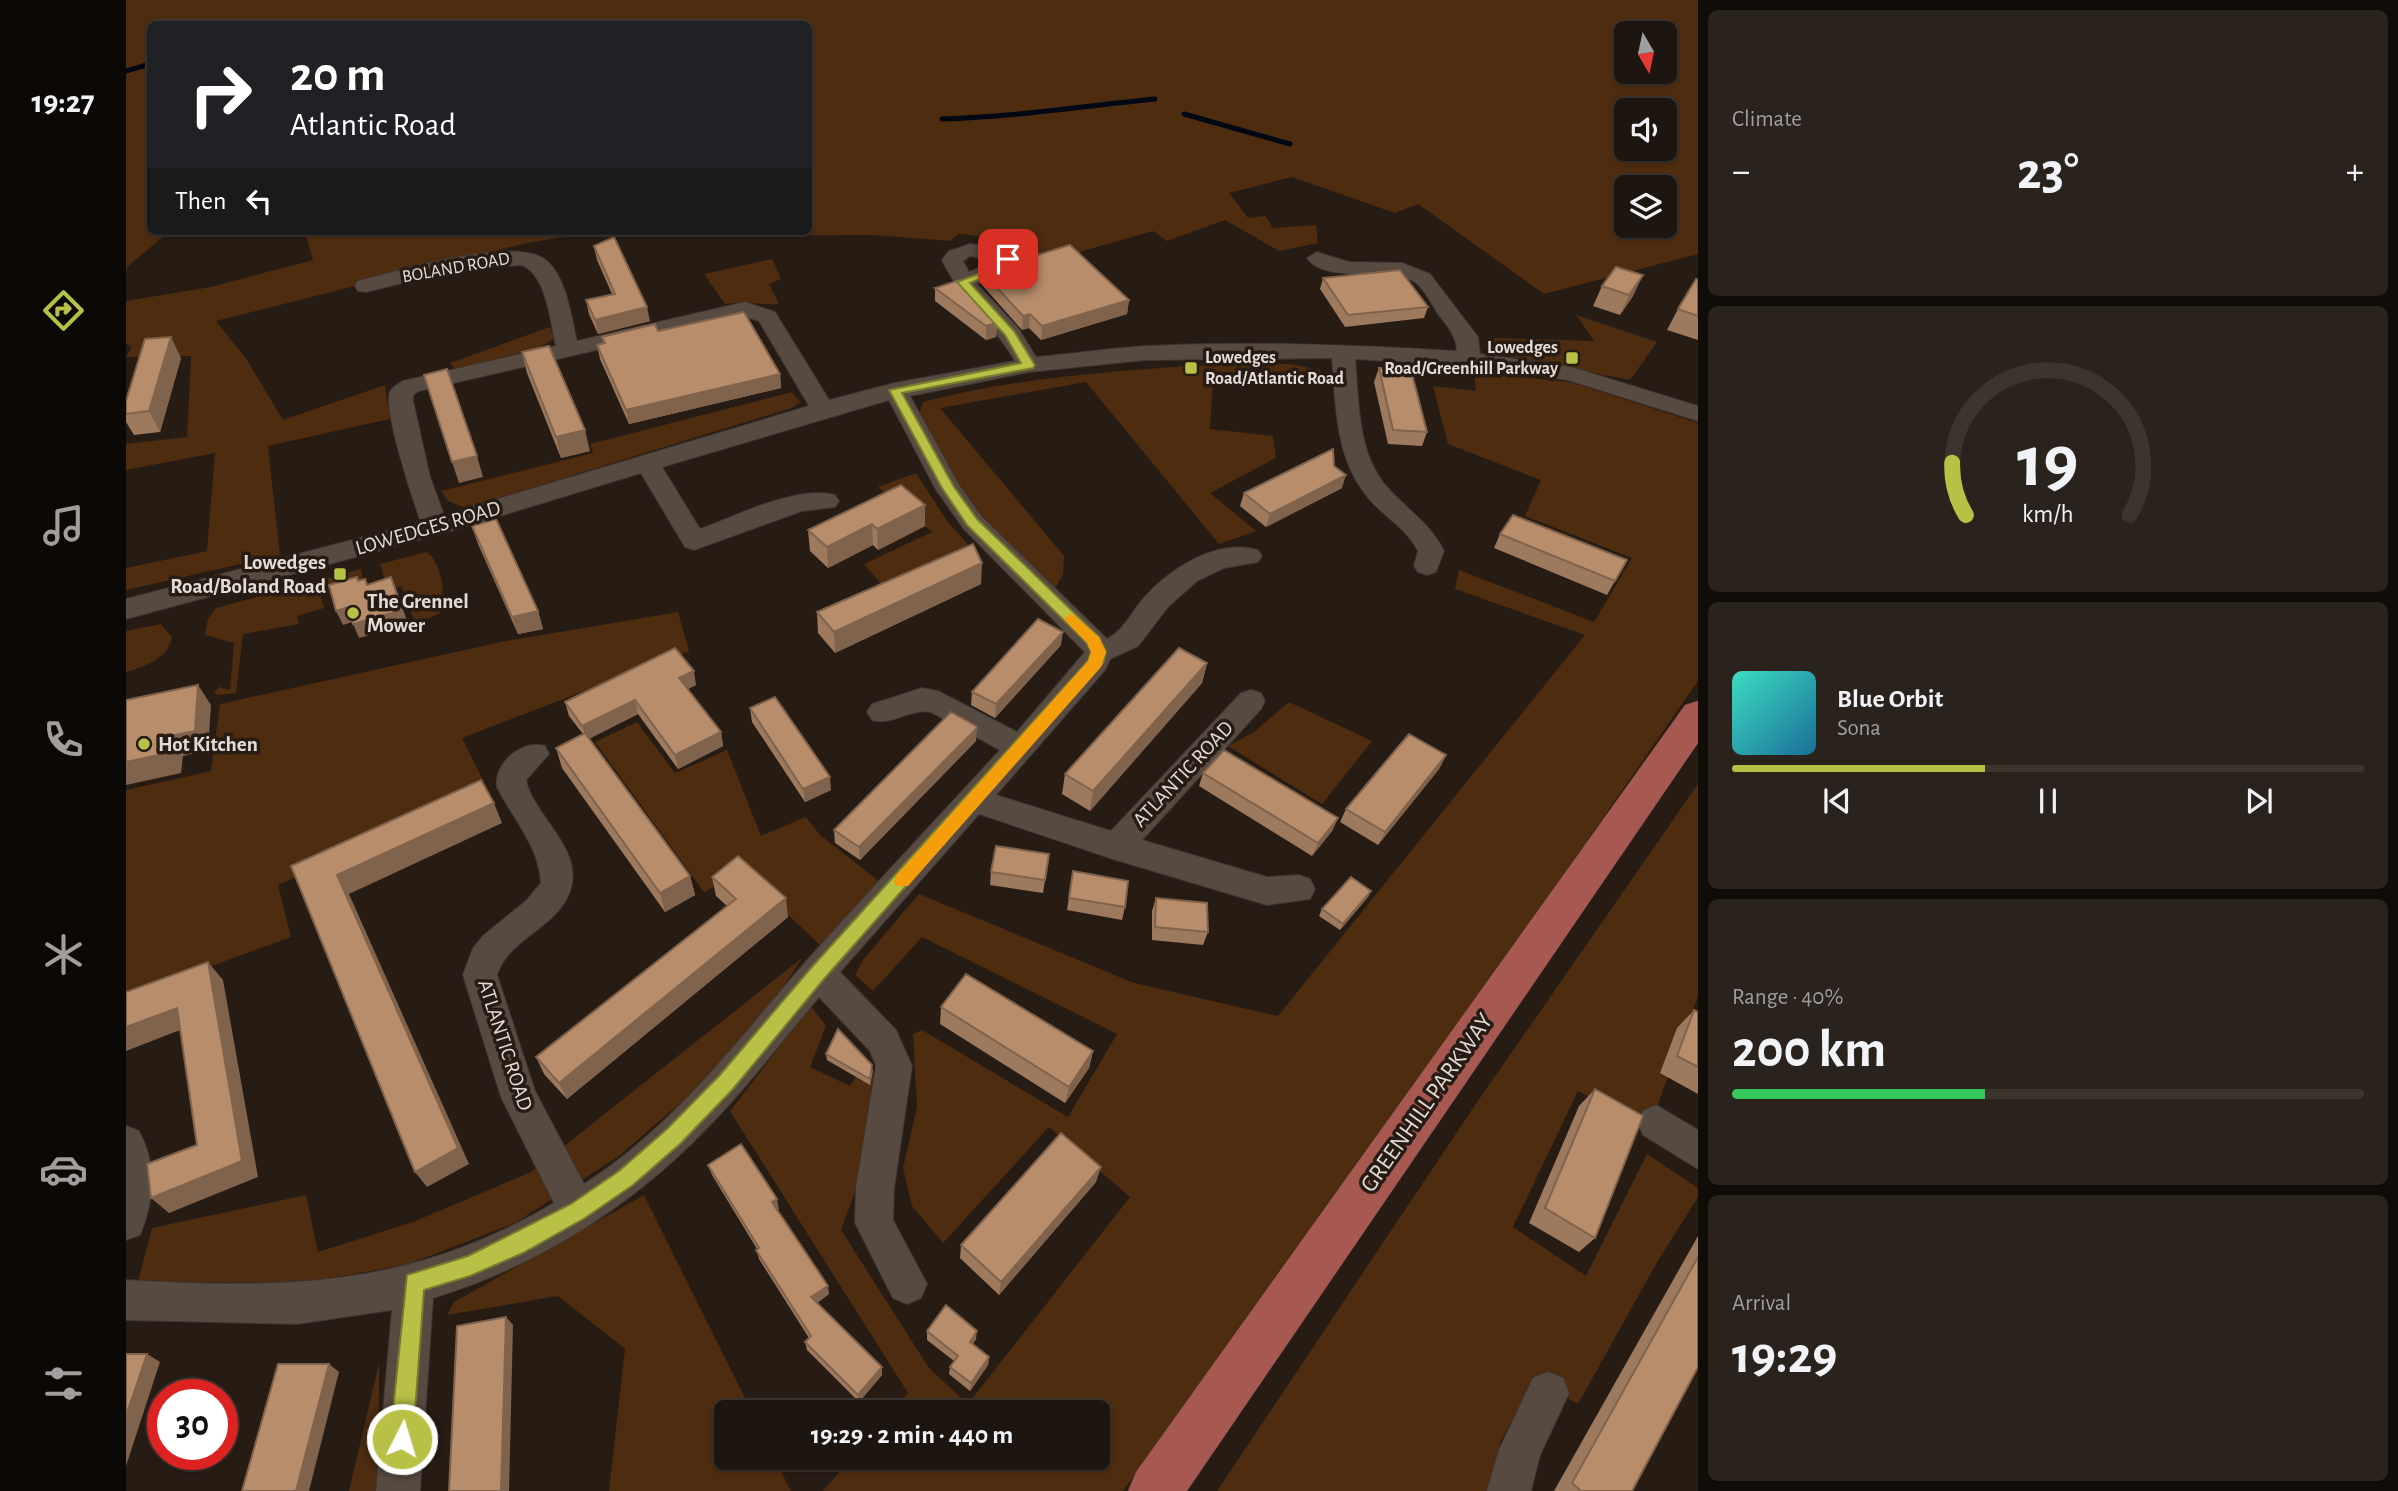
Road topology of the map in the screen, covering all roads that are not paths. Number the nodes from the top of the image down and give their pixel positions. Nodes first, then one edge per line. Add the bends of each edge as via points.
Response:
1 (1317, 258) dead end
2 (963, 282) edge
3 (366, 286) dead end
4 (568, 349) junction
5 (1343, 351) junction
6 (1469, 359) junction
7 (1029, 365) junction
8 (895, 390) junction
9 (822, 409) junction
10 (1698, 414) edge
11 (647, 463) junction
12 (825, 501) dead end
13 (435, 527) junction
14 (1249, 556) dead end
15 (1427, 566) dead end
16 (126, 609) edge
17 (1099, 652) junction
18 (1251, 701) dead end
19 (882, 712) dead end
20 (1698, 715) edge
21 (1021, 748) junction
22 (534, 754) dead end
23 (975, 800) junction
24 (1116, 847) junction
25 (1299, 888) dead end
26 (817, 973) junction
27 (1656, 1122) dead end
28 (126, 1144) edge
29 (1698, 1151) edge
30 (578, 1211) junction
31 (126, 1221) edge
32 (414, 1283) junction
33 (907, 1284) dead end
34 (126, 1300) edge
35 (1548, 1392) dead end
36 (398, 1491) edge
37 (1155, 1491) edge
38 (1509, 1491) edge

1 - 6 street via 1347,268 1402,269 1423,278 1467,337
2 - 7 street via 1010,333
3 - 4 street, BOLAND ROAD via 505,255 529,259 546,275
4 - 9 street via 731,311 757,312 767,317
4 - 13 street via 411,386 402,392 418,477
5 - 6 street, LOWEDGES ROAD
5 - 7 street, LOWEDGES ROAD via 1145,353
5 - 15 street via 1355,456 1378,493 1419,527 1431,551
6 - 10 street, LOWEDGES ROAD via 1571,374
7 - 8 street, LOWEDGES ROAD
8 - 9 street, LOWEDGES ROAD
8 - 17 street via 948,488 972,522 1094,640
9 - 11 street, LOWEDGES ROAD
11 - 12 street via 683,545 799,503
11 - 13 street, LOWEDGES ROAD
13 - 16 street, LOWEDGES ROAD
14 - 17 street via 1230,556 1188,572 1157,601 1126,643
17 - 21 street via 1095,663
18 - 24 street, ATLANTIC ROAD
19 - 21 street via 922,699 938,702
20 - 37 main road, GREENHILL PARKWAY
21 - 23 street
22 - 30 street, ATLANTIC ROAD via 510,776 512,787 550,852 558,885 550,900 492,947 482,961 480,975 519,1097
23 - 24 street, ATLANTIC ROAD
23 - 26 street
24 - 25 street, ATLANTIC ROAD via 1267,891
26 - 30 street via 726,1083 674,1136 626,1178
26 - 33 street via 884,1041 894,1066 874,1223
27 - 29 street
28 - 31 street via 132,1178
30 - 32 street via 470,1266
32 - 34 street via 355,1298 295,1303
32 - 36 street
35 - 38 street via 1520,1450

